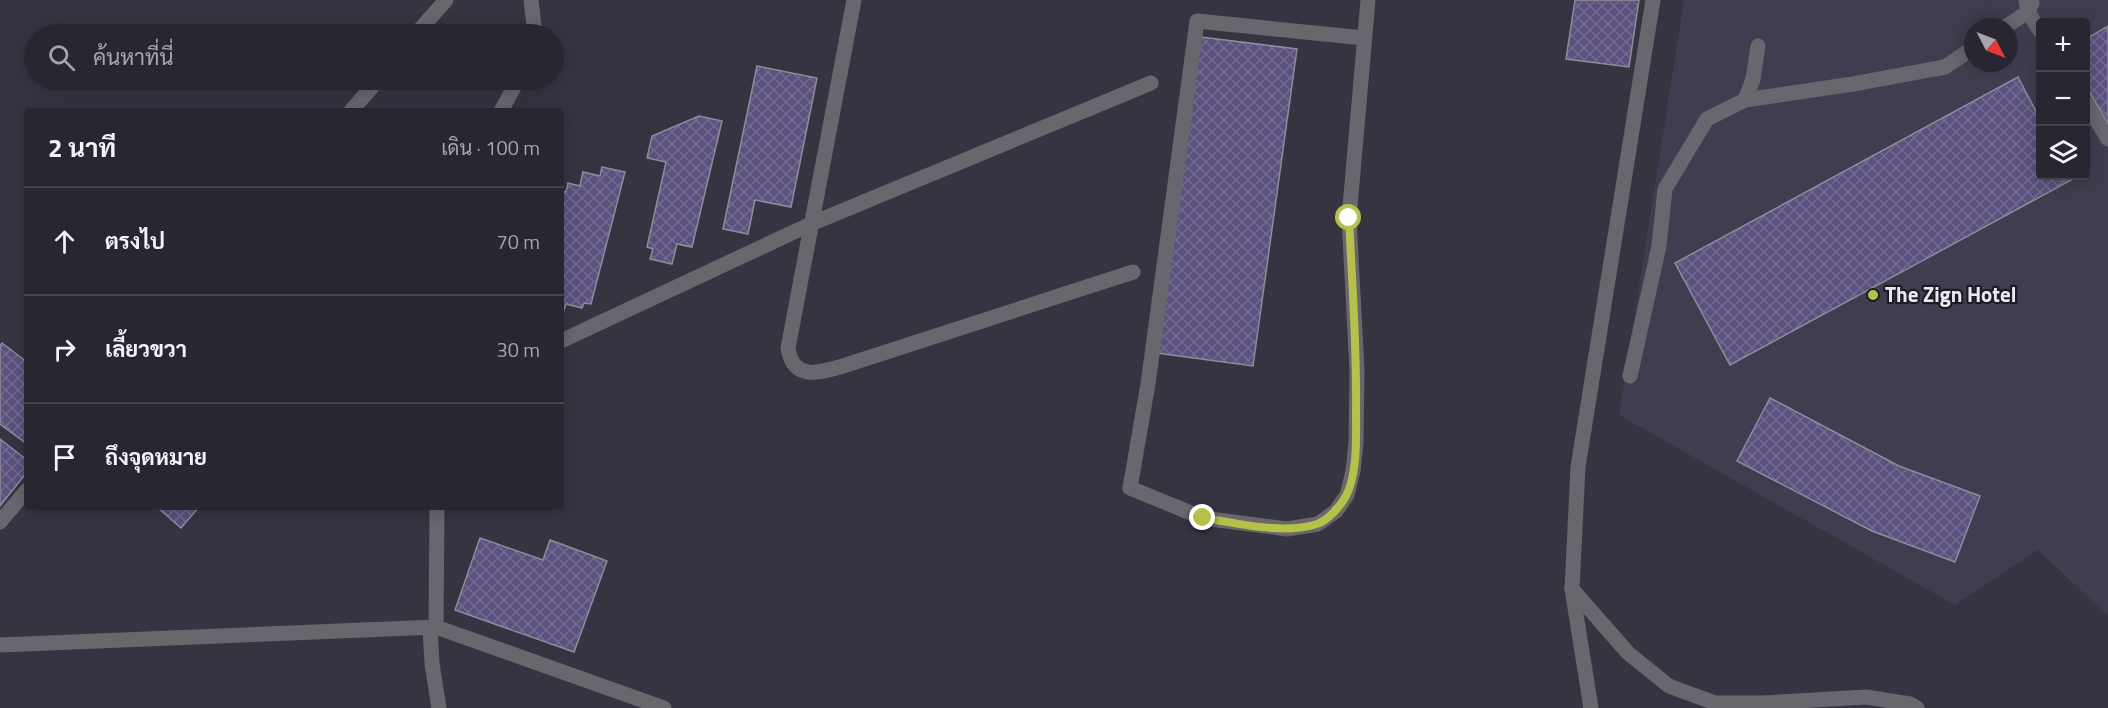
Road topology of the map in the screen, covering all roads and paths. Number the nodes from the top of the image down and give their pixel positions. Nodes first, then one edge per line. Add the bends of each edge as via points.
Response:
1 (446, 0) edge
2 (531, 0) edge
3 (854, 0) edge
4 (1368, 0) edge
5 (1653, 0) edge
6 (2029, 4) edge
7 (2014, 18) edge
8 (2036, 21) edge
9 (425, 24) edge
10 (534, 24) edge
11 (1364, 38) junction
12 (1758, 46) dead end
13 (1964, 54) edge
14 (1151, 83) dead end
15 (369, 90) edge
16 (513, 90) edge
17 (1745, 100) junction
18 (354, 108) edge
19 (503, 108) edge
20 (2090, 111) edge
21 (2108, 139) edge
22 (813, 223) junction
23 (1133, 272) dead end
24 (564, 340) edge
25 (1629, 376) dead end
26 (24, 494) edge
27 (437, 510) edge
28 (0, 522) edge
29 (1572, 589) junction
30 (433, 628) junction
31 (0, 645) edge
32 (439, 708) edge
33 (664, 708) edge
34 (1591, 708) edge
35 (1917, 708) edge

1 - 9 street
2 - 10 street
3 - 22 street
4 - 11 street
5 - 29 street via 1578,467
6 - 7 street
6 - 8 street
11 - 11 street via 1349,218 1356,443 1347,495 1336,511 1318,524 1287,529 1203,518 1130,488 1149,384 1197,21
12 - 17 street
13 - 17 street via 1945,67
14 - 22 street
15 - 18 street
16 - 19 street
17 - 25 street via 1707,119 1665,189 1659,246
20 - 21 street
22 - 23 street via 788,348 790,360 802,371 813,373 887,353
22 - 24 street
26 - 28 street
27 - 30 street
29 - 34 street
29 - 35 street via 1628,653 1668,686 1715,703 1866,697
30 - 31 street
30 - 32 street via 432,664
30 - 33 street

